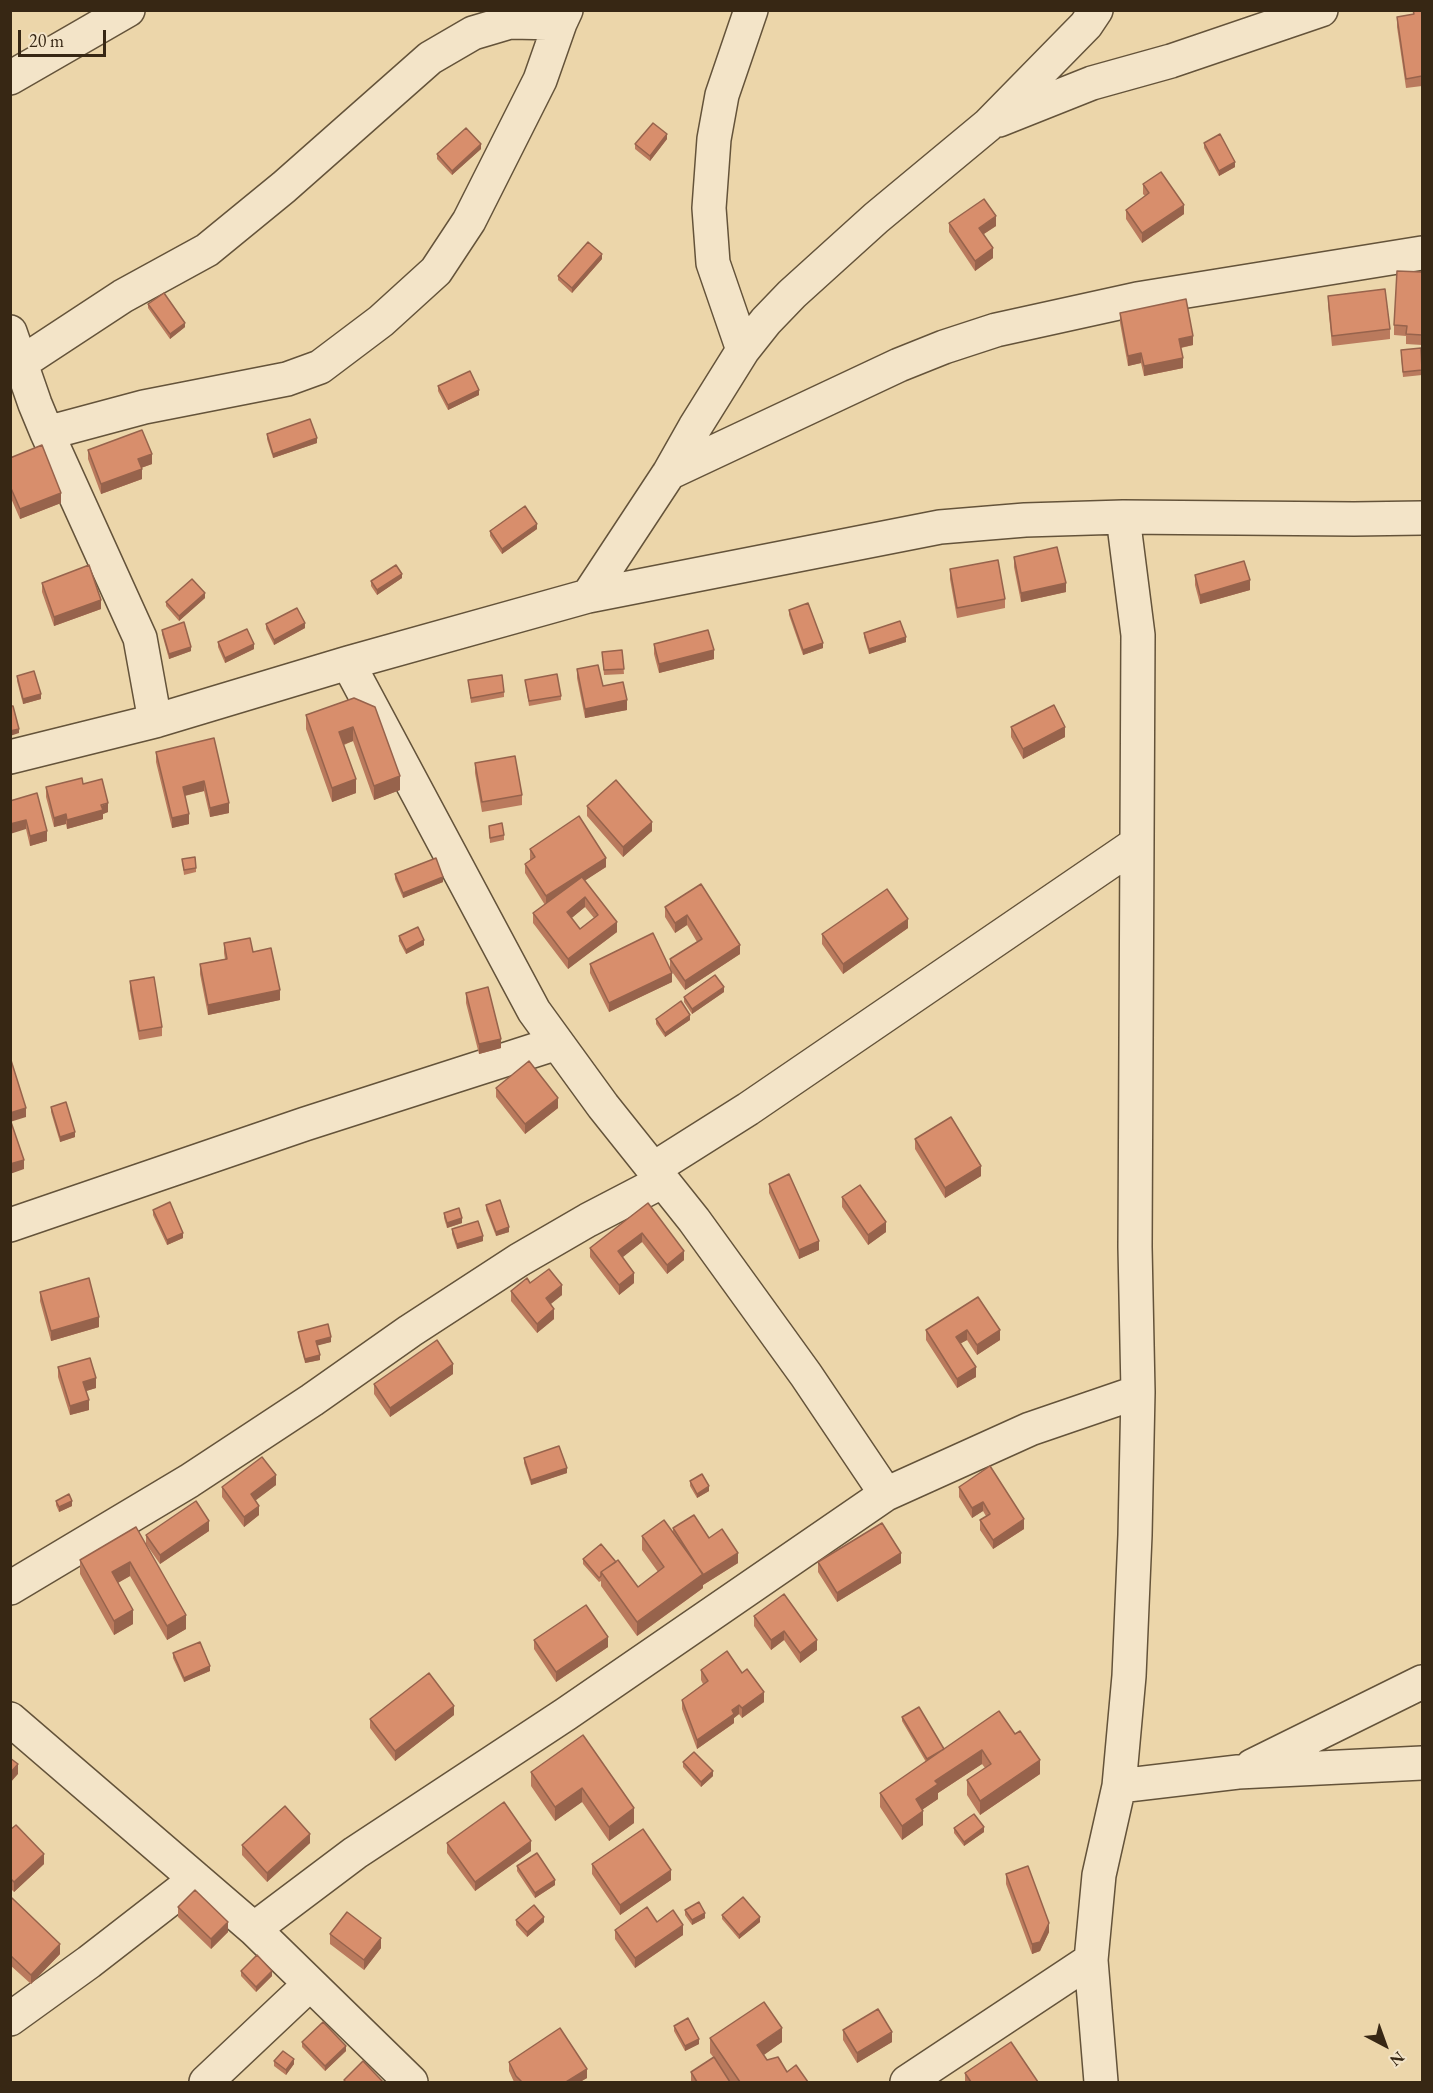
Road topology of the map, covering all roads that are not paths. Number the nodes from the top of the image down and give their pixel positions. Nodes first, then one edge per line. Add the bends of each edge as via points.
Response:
1 (128, 10) edge
2 (751, 10) edge
3 (1096, 10) edge
4 (1321, 10) edge
5 (563, 16) edge
6 (10, 78) edge
7 (988, 124) junction
8 (1422, 253) edge
9 (10, 332) edge
10 (743, 350) junction
11 (21, 363) junction
12 (31, 419) edge
13 (669, 473) junction
14 (1123, 517) junction
15 (1422, 518) edge
16 (588, 596) junction
17 (348, 663) junction
18 (155, 721) junction
19 (10, 757) edge
20 (1136, 844) junction
21 (557, 1043) junction
22 (658, 1175) junction
23 (10, 1225) edge
24 (1138, 1392) junction
25 (886, 1494) junction
26 (10, 1588) edge
27 (1422, 1682) edge
28 (10, 1719) edge
29 (1422, 1763) edge
30 (1238, 1773) junction
31 (1119, 1786) junction
32 (196, 1879) junction
33 (254, 1929) junction
34 (1090, 1960) junction
35 (310, 1984) junction
36 (10, 2019) edge
37 (206, 2082) edge
38 (411, 2082) edge
39 (907, 2082) edge
40 (1101, 2082) edge

1 - 6 street
2 - 10 street via 722,95 709,208 714,263
3 - 7 street via 1086,25
4 - 7 street via 1203,51 1092,83
5 - 11 street via 510,22 473,33 430,58 207,250 123,296
5 - 12 street via 521,122 469,221 436,271 381,321 320,367 287,379 144,407
7 - 10 street via 792,294
8 - 13 street via 1137,299 996,330 898,365
9 - 11 street
10 - 13 street
11 - 12 street
12 - 18 street via 140,638
13 - 16 street
14 - 15 street
14 - 16 street via 940,527
14 - 20 street via 1138,635
16 - 17 street
17 - 18 street
17 - 21 street via 534,1011
18 - 19 street
20 - 22 street via 758,1102
20 - 24 street
21 - 22 street
21 - 23 street
22 - 25 street via 806,1376
22 - 26 street via 410,1331 189,1481
24 - 25 street via 1030,1430
24 - 31 street via 1129,1676
25 - 33 street via 566,1714 355,1852
27 - 30 street
28 - 32 street
29 - 30 street
30 - 31 street
31 - 34 street via 1099,1875
32 - 33 street
32 - 36 street
33 - 35 street
34 - 39 street
34 - 40 street
35 - 37 street
35 - 38 street

